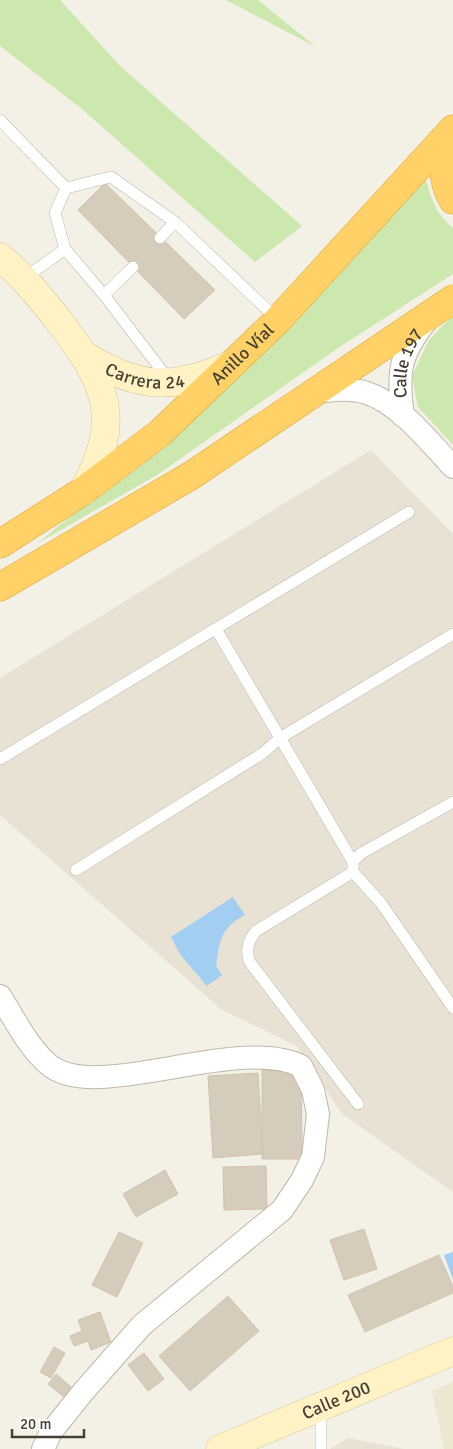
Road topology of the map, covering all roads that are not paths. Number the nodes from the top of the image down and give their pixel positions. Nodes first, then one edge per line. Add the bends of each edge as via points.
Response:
1 (0, 120) edge
2 (453, 130) edge
3 (66, 188) junction
4 (453, 200) edge
5 (175, 222) junction
6 (160, 238) dead end
7 (64, 249) junction
8 (0, 257) edge
9 (133, 266) dead end
10 (25, 278) junction
11 (104, 295) junction
12 (453, 299) edge
13 (429, 317) junction
14 (278, 320) junction
15 (86, 356) junction
16 (234, 363) junction
17 (172, 383) junction
18 (318, 392) junction
19 (402, 416) junction
20 (453, 467) edge
21 (83, 491) junction
22 (409, 512) dead end
23 (0, 544) edge
24 (0, 587) edge
25 (216, 629) junction
26 (453, 634) edge
27 (280, 738) junction
28 (0, 759) edge
29 (453, 802) edge
30 (353, 867) junction
31 (76, 870) dead end
32 (0, 996) edge
33 (453, 1008) edge
34 (358, 1104) dead end
35 (453, 1351) edge
36 (322, 1405) junction
37 (43, 1449) edge
38 (220, 1449) edge
39 (322, 1449) edge

1 - 3 lane
2 - 4 highway via 444,160 446,184
2 - 14 highway, Anillo Víal
3 - 5 lane via 111,177
3 - 7 lane via 55,213
5 - 6 lane
5 - 14 lane
7 - 10 lane
7 - 11 lane
8 - 10 street, Carrera 24
9 - 11 lane
10 - 15 street, Carrera 24
11 - 17 lane
12 - 13 highway
13 - 18 highway
13 - 19 street, Calle 197 via 413,336 403,359 398,383
14 - 16 highway, Anillo Víal
15 - 17 street, Carrera 24 via 127,378
15 - 21 street, Carrera 24 via 98,377 106,424 98,463
16 - 17 street, Carrera 24 via 204,377
16 - 21 highway, Anillo Víal via 160,433
18 - 19 street, Calle 197 via 341,389 364,392 384,401
18 - 24 highway via 192,475
19 - 20 street, Calle 197
21 - 23 highway, Anillo Víal
22 - 25 lane
25 - 27 lane
25 - 28 lane
26 - 27 lane
27 - 30 lane
27 - 31 lane via 264,753
29 - 30 lane via 360,854
30 - 33 lane
30 - 34 lane via 256,932 246,949 249,961
32 - 37 street via 48,1065 73,1076 104,1077 272,1057 301,1066 318,1114 313,1157 282,1210 142,1325 51,1432
35 - 36 street, Calle 200
36 - 38 street, Calle 200
36 - 39 lane

